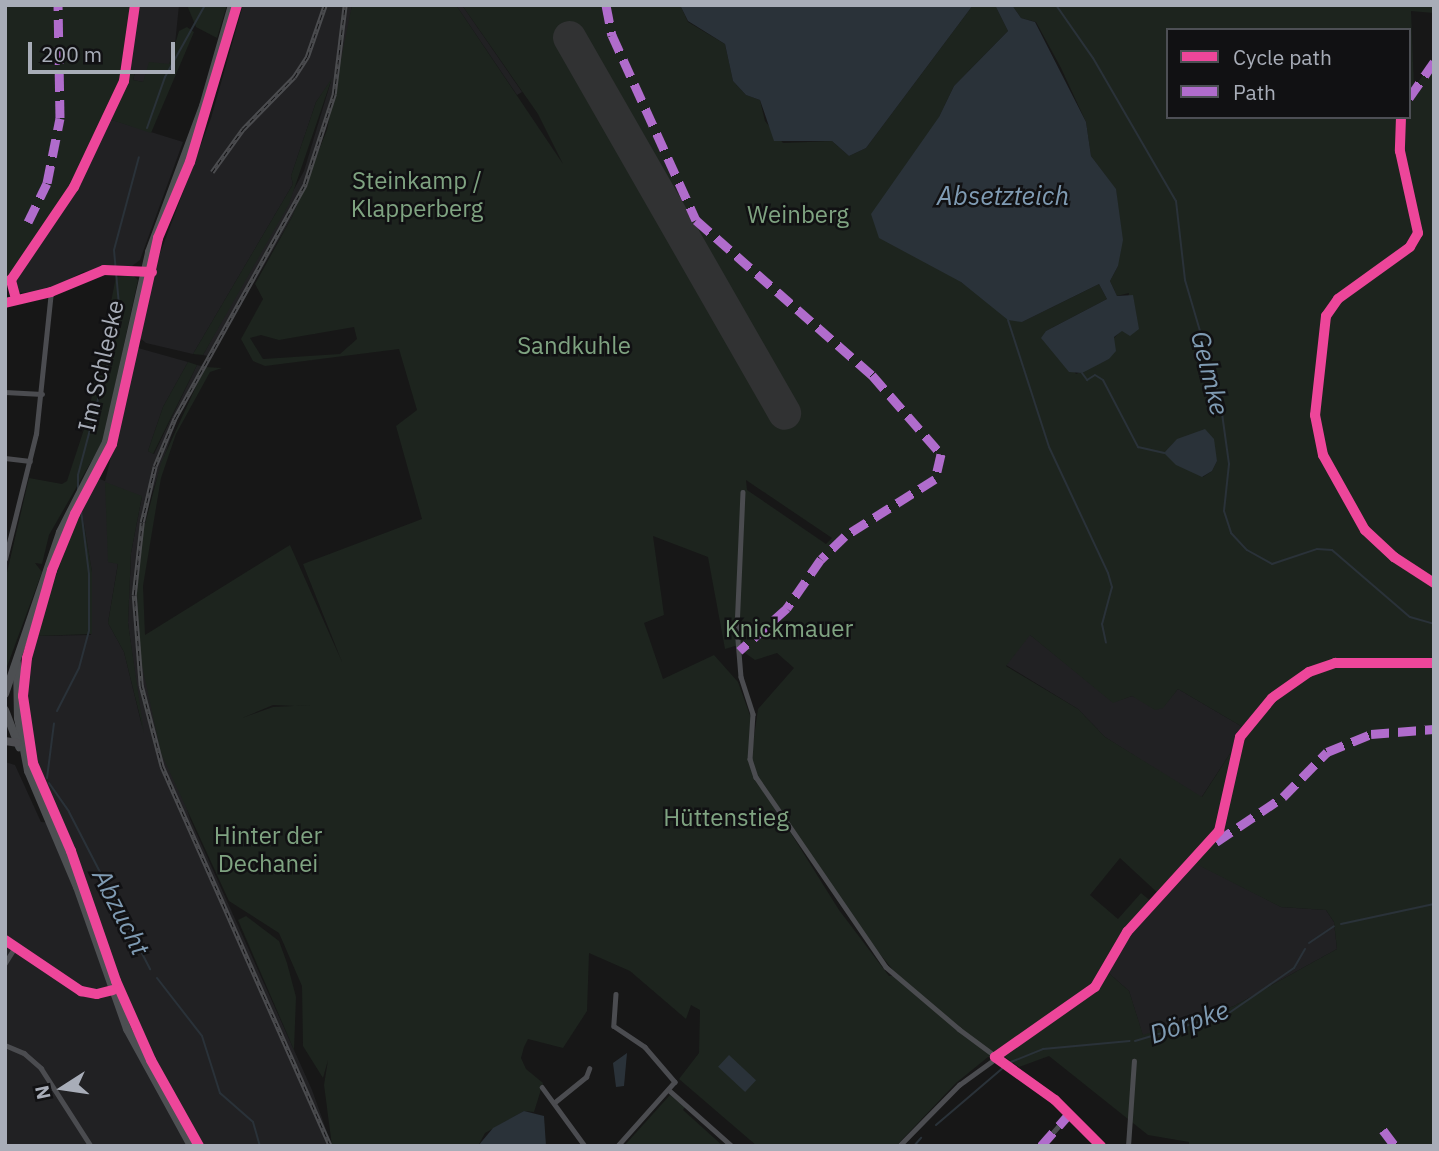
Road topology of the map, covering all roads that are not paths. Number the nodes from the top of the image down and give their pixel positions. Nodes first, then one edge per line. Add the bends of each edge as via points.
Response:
1 (232, 5) edge
2 (145, 270) junction
3 (51, 292) junction
4 (5, 303) edge
5 (5, 392) edge
6 (43, 394) junction
7 (5, 458) edge
8 (30, 461) junction
9 (743, 492) dead end
10 (8, 524) edge
11 (5, 559) edge
12 (17, 653) junction
13 (5, 694) edge
14 (5, 710) edge
15 (5, 741) edge
16 (17, 743) junction
17 (22, 753) junction
18 (1194, 861) dead end
19 (13, 945) junction
20 (5, 951) edge
21 (5, 963) edge
22 (112, 988) junction
23 (616, 994) dead end
24 (5, 1045) edge
25 (995, 1057) junction
26 (1134, 1061) dead end
27 (589, 1069) dead end
28 (542, 1087) dead end
29 (670, 1091) junction
30 (555, 1102) junction
31 (1070, 1113) junction
32 (91, 1146) edge
33 (191, 1146) edge
34 (585, 1146) edge
35 (618, 1146) edge
36 (732, 1146) edge
37 (899, 1146) edge
38 (1041, 1146) edge
39 (1101, 1146) edge
40 (1128, 1146) edge

1 - 2 main road, Im Schleeke via 204,106
2 - 3 street via 110,269
2 - 12 main road, Im Schleeke via 110,430 77,499
3 - 4 street
3 - 6 street
5 - 6 street
6 - 8 street
7 - 8 street
8 - 10 street
9 - 25 street via 737,583 739,651 753,715 750,759 756,777 886,967
10 - 11 street
12 - 13 main road, Im Schleeke
12 - 17 main road, Im Schleeke
14 - 16 main road, Im Schleeke
15 - 16 highway
16 - 17 main road, Im Schleeke
17 - 22 main road, Im Schleeke
18 - 25 street via 1127,932 1095,987
19 - 20 street
19 - 21 street
19 - 22 main road via 89,993
22 - 33 main road, Im Schleeke via 138,1054
23 - 29 street via 614,1026 645,1047 674,1079
24 - 32 street via 41,1068
25 - 31 street
25 - 37 street via 959,1085
26 - 40 street
27 - 30 street via 586,1077
28 - 30 street
29 - 35 street
29 - 36 street
30 - 34 street
31 - 38 street
31 - 39 street

